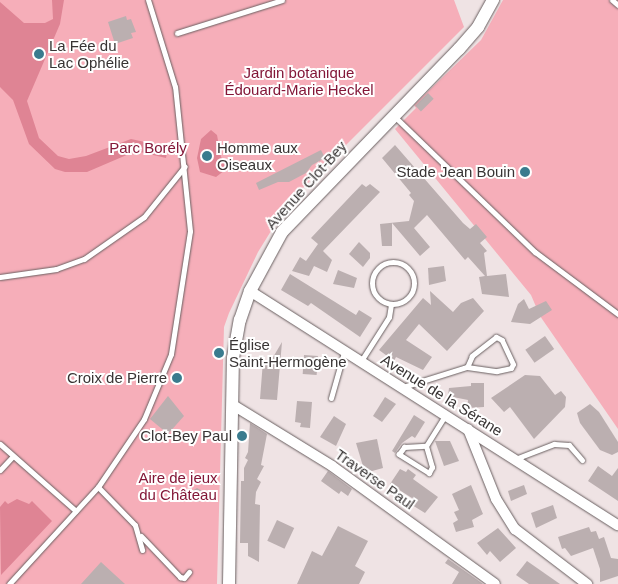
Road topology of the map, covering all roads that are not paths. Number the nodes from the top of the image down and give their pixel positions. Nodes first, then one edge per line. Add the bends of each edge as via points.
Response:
1 (148, 0) edge
2 (282, 0) edge
3 (493, 0) edge
4 (612, 0) edge
5 (618, 5) edge
6 (177, 33) dead end
7 (394, 116) junction
8 (185, 166) junction
9 (0, 278) edge
10 (250, 291) junction
11 (391, 305) junction
12 (618, 314) edge
13 (344, 351) junction
14 (361, 362) junction
15 (467, 367) junction
16 (403, 387) junction
17 (330, 398) dead end
18 (233, 405) junction
19 (445, 415) junction
20 (468, 429) junction
21 (0, 444) edge
22 (426, 446) junction
23 (13, 456) junction
24 (514, 459) junction
25 (582, 460) dead end
26 (0, 470) edge
27 (98, 487) junction
28 (76, 511) junction
29 (618, 525) edge
30 (140, 533) junction
31 (142, 550) dead end
32 (189, 572) dead end
33 (9, 584) edge
34 (229, 584) edge
35 (495, 584) edge
36 (587, 584) edge

1 - 8 lane via 175,87
2 - 6 lane
3 - 7 street, Avenue Clot-Bey via 478,27
4 - 5 lane
7 - 10 street, Avenue Clot-Bey via 282,232
7 - 12 lane via 535,252
8 - 9 lane via 144,216 84,259 56,269
8 - 27 lane via 190,230 171,354 144,419
10 - 13 street, Avenue de la Sérane
10 - 18 street, Avenue Clot-Bey via 235,343
11 - 11 lane via 407,300 415,286 410,270 396,262 380,266 372,281 376,297
11 - 14 lane via 390,317
13 - 14 street, Avenue de la Sérane
13 - 17 lane
14 - 16 street, Avenue de la Sérane
15 - 15 lane via 497,371 511,368 513,364 502,340 496,337 472,356
15 - 16 lane
16 - 19 street, Avenue de la Sérane
18 - 34 street, Avenue Clot-Bey
18 - 35 street, Traverse Paul via 332,466
19 - 20 street, Avenue de la Sérane
19 - 22 lane
20 - 24 street, Avenue de la Sérane
20 - 36 street via 496,498 515,529
21 - 23 lane
22 - 22 lane via 404,447 399,454 429,473 432,467
23 - 26 lane
23 - 28 lane
24 - 25 lane via 554,444 569,445
24 - 29 street, Avenue de la Sérane
27 - 28 lane
27 - 30 lane
28 - 33 lane
30 - 31 lane
30 - 32 lane via 180,577 184,578

